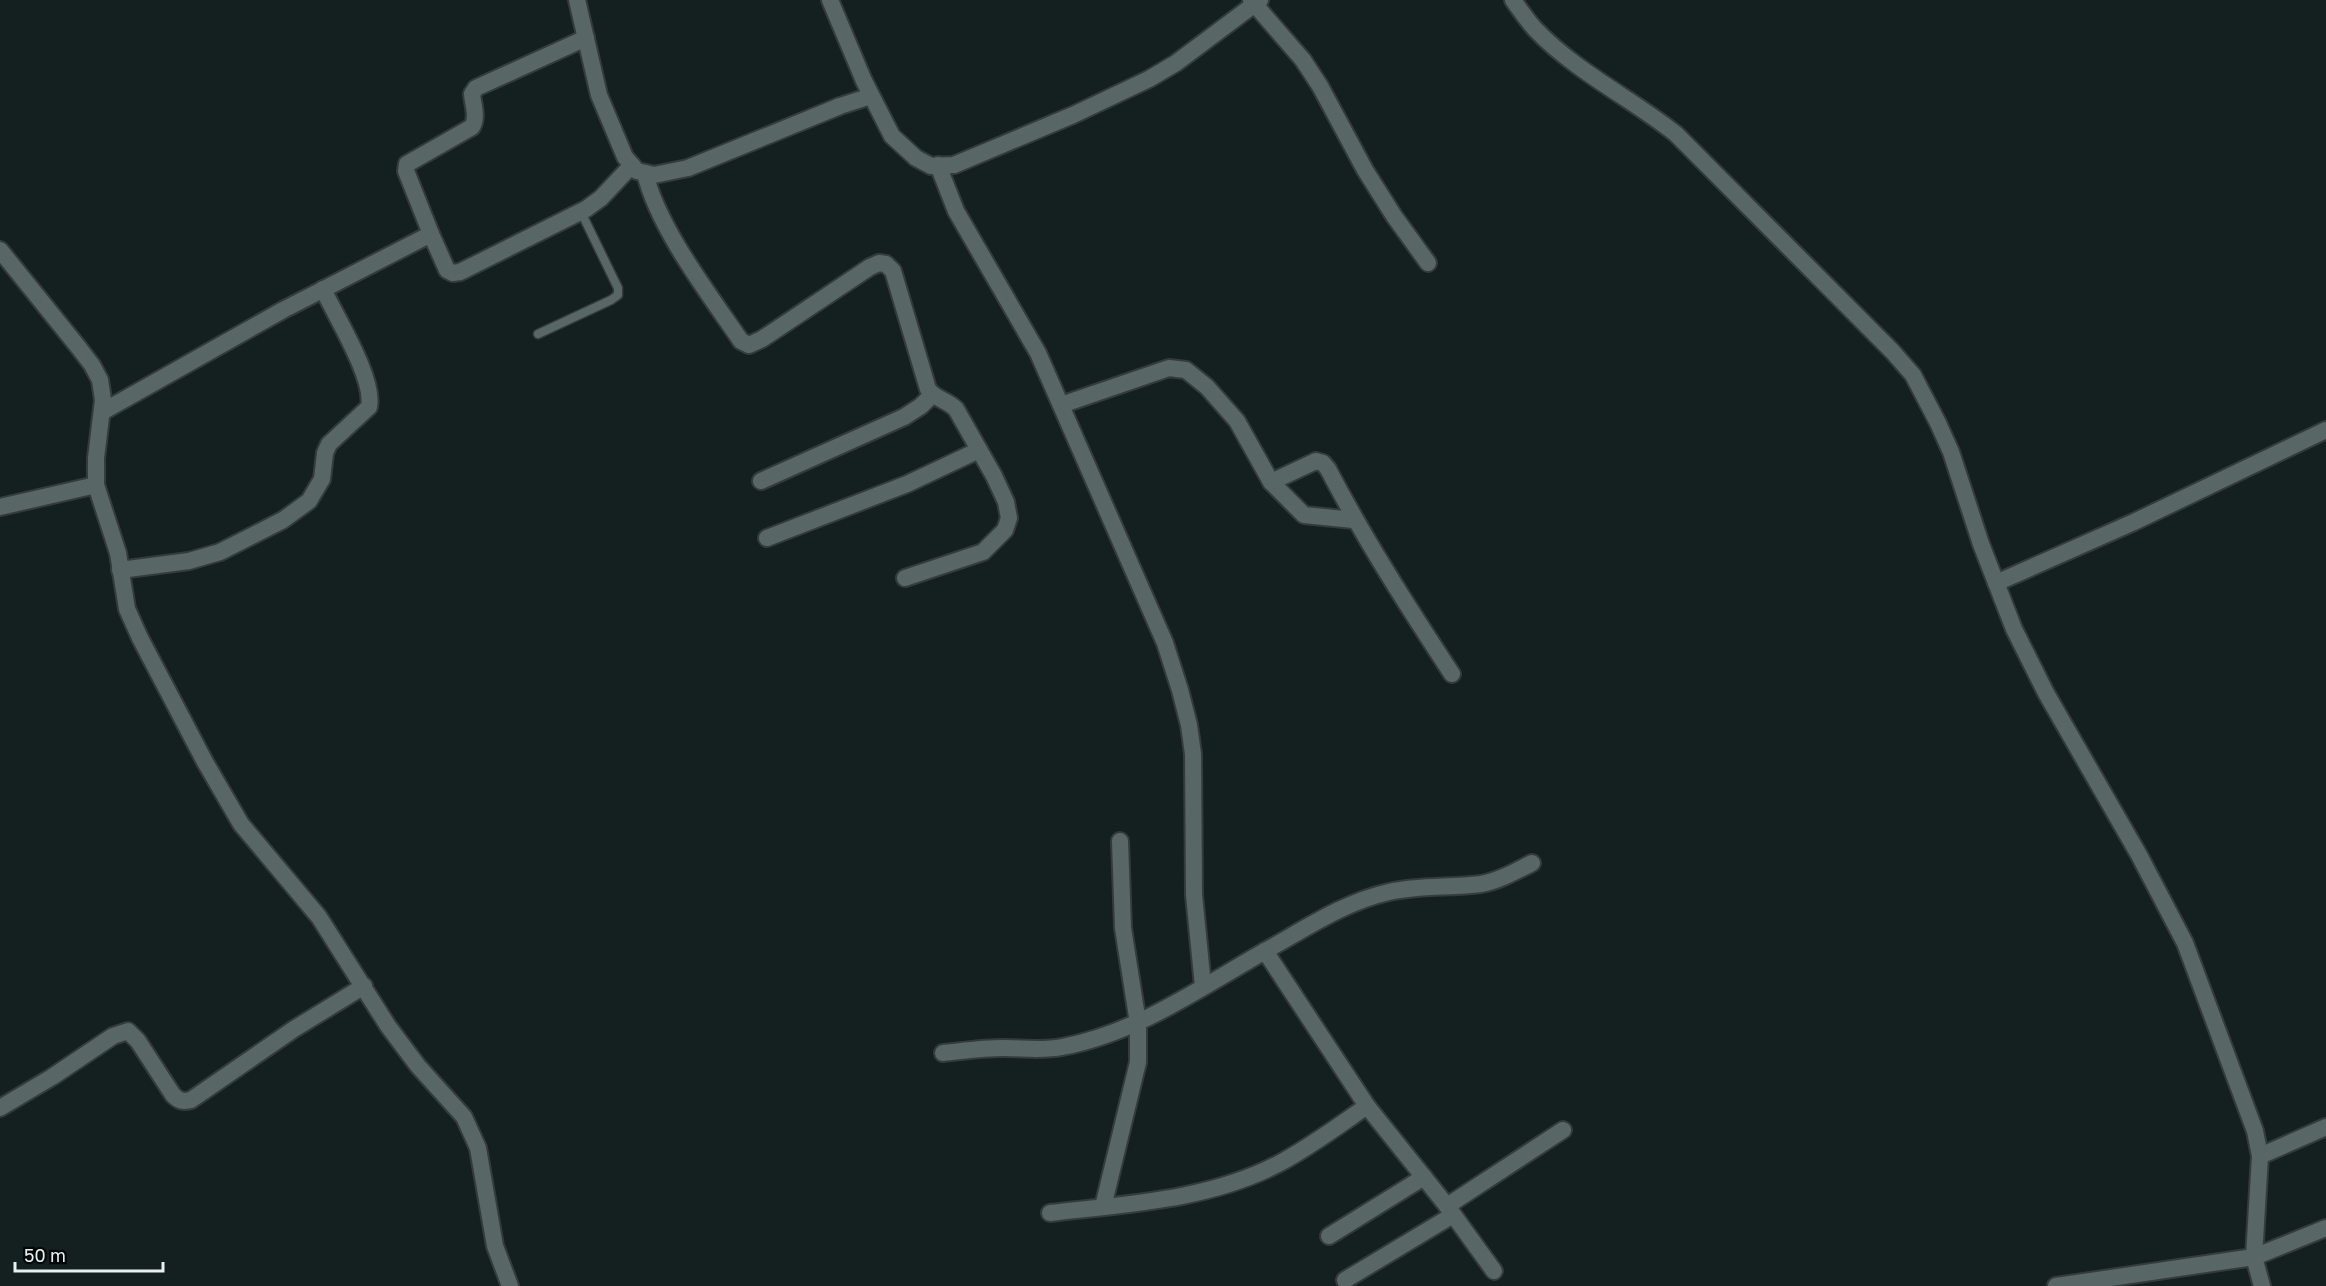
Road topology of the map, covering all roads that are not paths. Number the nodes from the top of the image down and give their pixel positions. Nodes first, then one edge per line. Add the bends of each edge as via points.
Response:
1 (577, 0) edge
2 (830, 0) edge
3 (1513, 0) edge
4 (1255, 1) edge
5 (586, 38) junction
6 (864, 98) junction
7 (938, 165) junction
8 (638, 169) junction
9 (581, 212) junction
10 (431, 234) junction
11 (0, 249) edge
12 (1428, 263) dead end
13 (323, 289) junction
14 (538, 334) dead end
15 (932, 395) junction
16 (1061, 405) junction
17 (102, 412) junction
18 (2326, 430) edge
19 (979, 450) junction
20 (761, 481) dead end
21 (1271, 482) junction
22 (96, 485) junction
23 (0, 507) edge
24 (1354, 520) junction
25 (767, 538) dead end
26 (120, 570) junction
27 (905, 578) dead end
28 (1996, 583) junction
29 (1452, 674) dead end
30 (1120, 842) dead end
31 (1532, 863) dead end
32 (1265, 951) junction
33 (364, 986) junction
34 (1203, 986) junction
35 (1138, 1023) junction
36 (943, 1053) dead end
37 (1367, 1106) junction
38 (0, 1108) edge
39 (2326, 1127) edge
40 (1563, 1130) dead end
41 (2260, 1156) junction
42 (1424, 1177) junction
43 (1103, 1207) junction
44 (1450, 1210) junction
45 (1050, 1213) dead end
46 (2326, 1228) edge
47 (1329, 1236) dead end
48 (2254, 1257) junction
49 (1494, 1271) dead end
50 (1345, 1280) dead end
51 (510, 1286) edge
52 (2056, 1286) edge
53 (2262, 1286) edge

1 - 5 street
2 - 6 street
3 - 28 street via 1535,29 1564,55 1676,134 1913,375 1951,452
4 - 7 street via 1176,63 1149,79 1073,116 954,165
4 - 12 street via 1303,60 1365,170
5 - 8 street via 599,95 625,157
5 - 10 street via 476,88 472,94 472,127 407,164 406,171
6 - 7 street via 892,135 916,158 931,166
6 - 8 street via 687,168 654,175
7 - 16 street via 956,211 1033,345
8 - 9 street
8 - 15 street via 686,259 741,341 749,345 870,267 886,264 893,271
9 - 10 street via 460,272 447,270
9 - 14 lane via 618,295
10 - 13 street
11 - 17 street via 92,365 100,380
13 - 17 street
13 - 26 street via 365,375 370,400 369,407 329,444 317,490 283,520 220,552 189,561
15 - 19 street via 947,400 956,410
15 - 20 street via 904,417
16 - 21 street via 1169,368 1186,370 1207,387 1237,422
16 - 34 street via 1165,643 1189,725 1193,754 1194,895
17 - 22 street
18 - 28 street
19 - 25 street via 907,484
19 - 27 street via 1006,502 1009,518 1005,530 983,552
21 - 24 street via 1304,515
21 - 24 street via 1316,461 1323,463
22 - 23 street
22 - 26 street
24 - 29 street
26 - 33 street via 128,609 140,638 220,789 242,824 319,917
28 - 41 street via 2046,693 2185,943 2255,1131
30 - 35 street via 1123,928
31 - 32 street via 1483,884 1415,888 1362,900
32 - 34 street
32 - 37 street
33 - 38 street via 191,1100 177,1100 128,1031 113,1036
33 - 51 street via 418,1066 464,1117 478,1148 495,1246
34 - 35 street
35 - 36 street via 1060,1048
35 - 43 street via 1138,1062
37 - 42 street
37 - 43 street via 1277,1165 1231,1183 1168,1199
39 - 41 street
40 - 44 street
41 - 48 street
42 - 44 street
42 - 47 street
43 - 45 street
44 - 49 street
44 - 50 street
46 - 48 street
48 - 52 street
48 - 53 street

